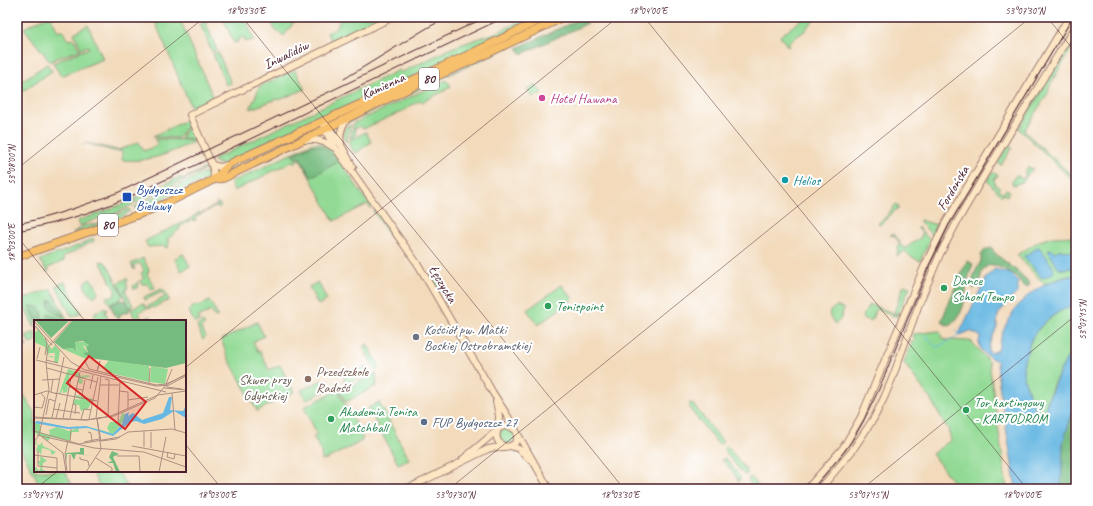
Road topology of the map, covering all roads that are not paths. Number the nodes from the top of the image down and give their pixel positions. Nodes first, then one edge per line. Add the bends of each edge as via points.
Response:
1 (393, 17) edge
2 (546, 17) edge
3 (564, 17) edge
4 (1069, 17) edge
5 (1076, 25) edge
6 (348, 117) junction
7 (326, 126) junction
8 (299, 141) junction
9 (338, 147) junction
10 (231, 163) junction
11 (212, 166) junction
12 (213, 180) junction
13 (17, 257) edge
14 (493, 393) junction
15 (497, 431) junction
16 (516, 432) junction
17 (507, 446) junction
18 (457, 464) junction
19 (538, 470) junction
20 (408, 489) edge
21 (549, 489) edge
22 (807, 489) edge
23 (820, 489) edge

1 - 11 street, Inwalidów via 190,115
2 - 7 main road, Kamienna / 80
3 - 6 main road, Kamienna / 80
4 - 22 street, Fordońska via 935,242 861,418 832,461
5 - 23 street, Fordońska via 985,174 940,254 888,389 874,418 859,443
6 - 7 main road, Kamienna / 80
6 - 9 street via 341,130
7 - 8 main road, Kamienna / 80
7 - 9 street, Łęczycka
7 - 10 main road, Kamienna / 80
8 - 9 street via 316,140
8 - 12 main road, Kamienna / 80 via 224,178
9 - 14 street, Łęczycka via 419,266
10 - 11 street via 220,167
10 - 12 main road, Kamienna / 80
11 - 12 street
12 - 13 main road, Kamienna / 80 via 137,215
14 - 15 street, Łęczycka via 499,412
14 - 16 street, Łęczycka
15 - 16 street via 503,426 510,426
15 - 17 street via 497,441
15 - 18 street
16 - 17 street via 515,442
16 - 19 street, Łęczycka
17 - 18 street via 492,448
17 - 19 street, Łęczycka via 521,451
18 - 20 street
19 - 21 street, Łęczycka

